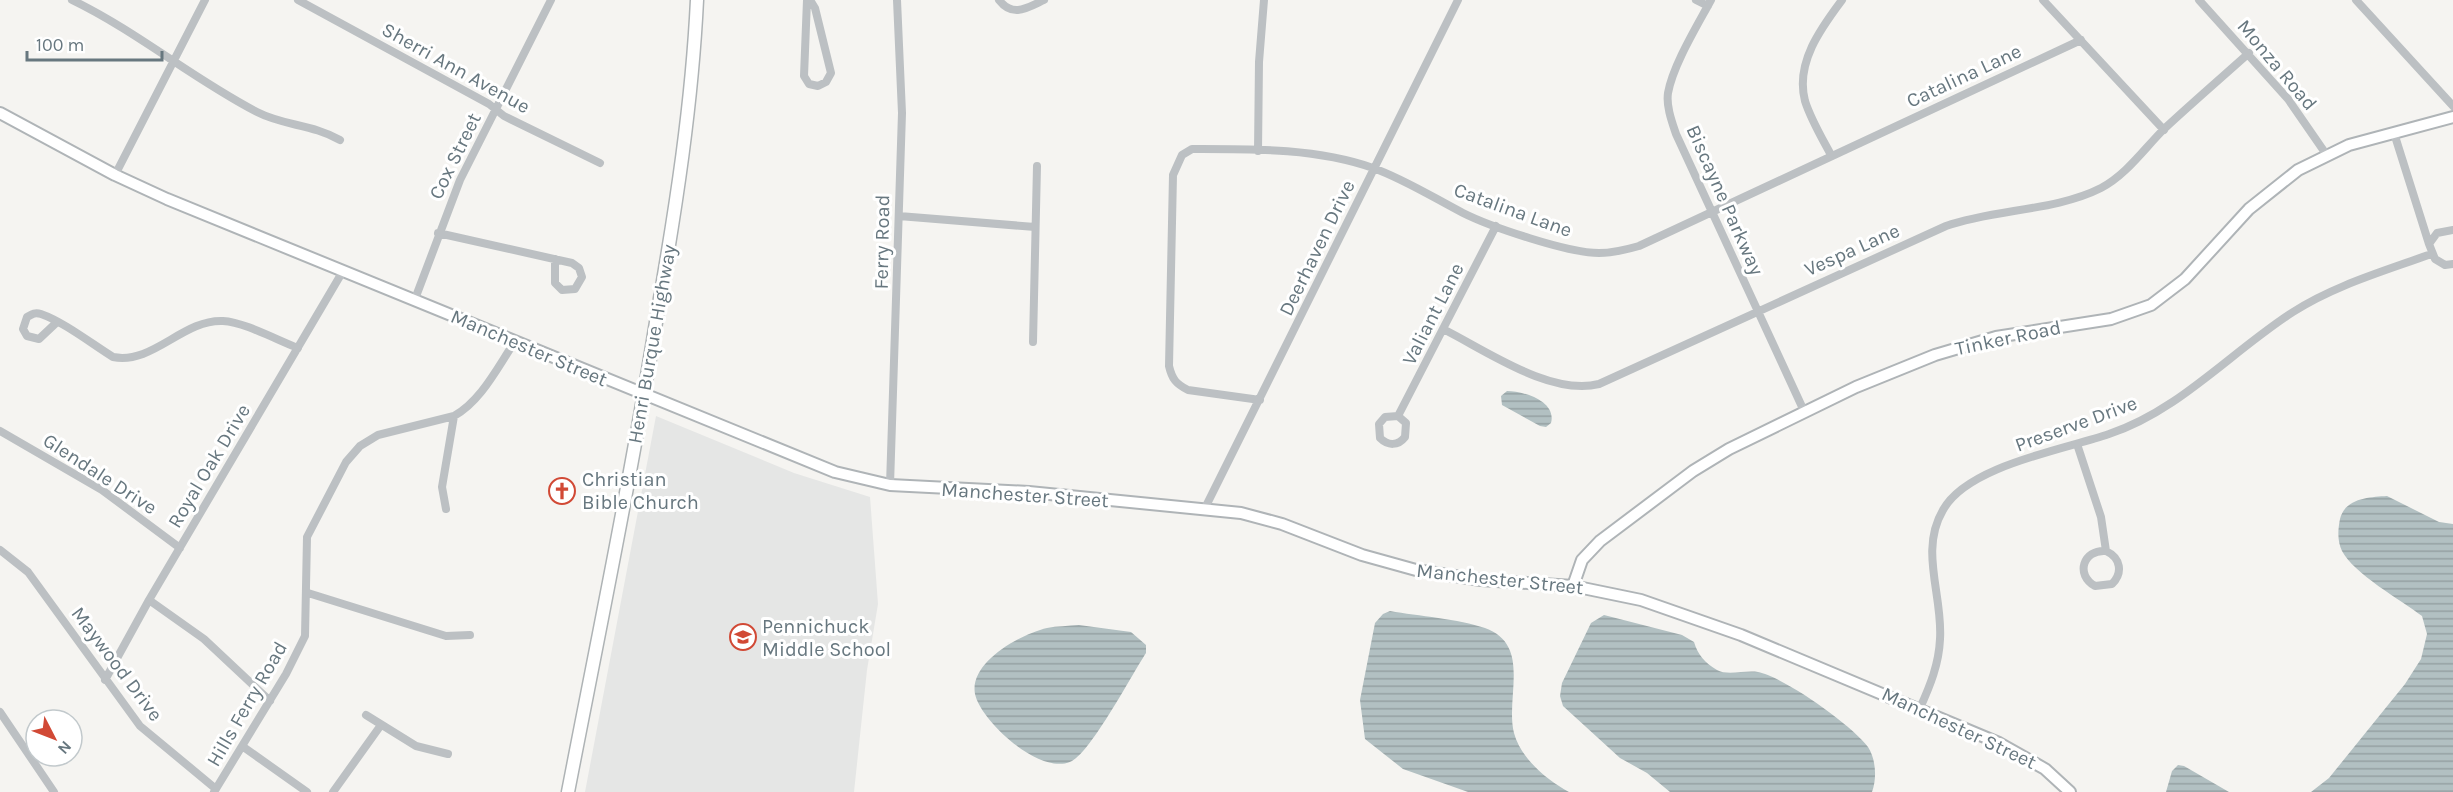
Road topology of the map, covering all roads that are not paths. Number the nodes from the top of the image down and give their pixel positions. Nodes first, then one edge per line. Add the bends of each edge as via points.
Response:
1 (72, 0) edge
2 (205, 0) edge
3 (298, 0) edge
4 (697, 0) edge
5 (809, 0) edge
6 (897, 0) edge
7 (999, 0) edge
8 (1044, 0) edge
9 (1264, 0) edge
10 (1458, 0) edge
11 (1696, 0) edge
12 (1842, 0) edge
13 (2043, 0) edge
14 (2199, 0) edge
15 (2356, 0) edge
16 (547, 1) edge
17 (1709, 3) edge
18 (2081, 40) junction
19 (2249, 53) junction
20 (174, 61) junction
21 (2453, 106) edge
22 (496, 109) junction
23 (0, 113) edge
24 (2453, 117) edge
25 (2164, 130) junction
26 (2394, 133) junction
27 (340, 140) dead end
28 (1258, 151) junction
29 (2326, 154) junction
30 (1831, 155) junction
31 (600, 163) dead end
32 (1037, 166) dead end
33 (1375, 168) junction
34 (115, 175) junction
35 (1711, 210) junction
36 (899, 216) junction
37 (1496, 226) junction
38 (1035, 227) junction
39 (2453, 230) edge
40 (438, 233) junction
41 (2429, 244) junction
42 (2431, 254) junction
43 (555, 259) junction
44 (2453, 264) edge
45 (343, 271) junction
46 (415, 299) junction
47 (1757, 311) junction
48 (56, 323) dead end
49 (1443, 329) junction
50 (1033, 342) dead end
51 (514, 343) junction
52 (298, 348) junction
53 (644, 394) junction
54 (1260, 400) junction
55 (1804, 411) junction
56 (454, 416) junction
57 (1398, 416) dead end
58 (0, 431) edge
59 (2077, 444) junction
60 (890, 485) junction
61 (446, 509) dead end
62 (1204, 510) junction
63 (180, 548) junction
64 (0, 550) edge
65 (2106, 551) junction
66 (1573, 586) junction
67 (308, 592) junction
68 (149, 600) junction
69 (470, 635) dead end
70 (105, 680) junction
71 (270, 701) junction
72 (1920, 708) junction
73 (0, 712) edge
74 (366, 715) dead end
75 (381, 725) junction
76 (242, 746) junction
77 (448, 754) dead end
78 (215, 790) edge
79 (54, 792) edge
80 (307, 792) edge
81 (333, 792) edge
82 (568, 792) edge
83 (2070, 792) edge

1 - 20 street
2 - 20 street
3 - 22 street, Sherri Ann Avenue
4 - 53 main road, Henri Burque Highway via 681,170
5 - 5 street via 804,76 809,84 818,86 831,73 815,8
6 - 36 street, Ferry Road via 902,113
7 - 8 street via 1016,11
9 - 28 street
10 - 33 street, Deerhaven Drive
11 - 17 street
12 - 30 street via 1815,40 1803,80 1805,100
13 - 18 street
14 - 19 street, Monza Road
15 - 21 street
16 - 22 street, Cox Street
17 - 35 street, Biscayne Parkway via 1668,94 1676,134
18 - 25 street
18 - 30 street, Catalina Lane
19 - 25 street, Vespa Lane
19 - 29 street, Monza Road via 2289,99
20 - 27 street via 259,113 318,129
20 - 34 street
22 - 31 street, Sherri Ann Avenue
22 - 40 street, Cox Street
23 - 34 street, Manchester Street
24 - 26 street, Tinker Road
25 - 47 street, Vespa Lane via 2101,188 1946,226
26 - 29 street, Tinker Road
26 - 41 street
28 - 33 street, Catalina Lane via 1318,153
28 - 54 street, Catalina Lane via 1192,149 1182,154 1176,164 1172,186 1169,366 1178,385 1188,390
29 - 55 street, Tinker Road via 2265,195 2185,279 2151,305 2111,319 2026,330 1965,345
30 - 35 street, Catalina Lane
32 - 38 street
33 - 37 street, Catalina Lane via 1466,215
33 - 54 street, Deerhaven Drive
34 - 45 street, Manchester Street
35 - 37 street, Catalina Lane via 1639,246 1618,252 1576,250
35 - 47 street, Biscayne Parkway
36 - 38 street
36 - 60 street, Ferry Road
37 - 49 street, Valiant Lane
38 - 50 street
39 - 41 street via 2437,233
40 - 43 street
40 - 46 street, Cox Street
41 - 42 street
42 - 44 street via 2439,263
42 - 59 street, Preserve Drive via 2344,285 2312,301 2148,417
43 - 43 street via 579,268 582,277 575,289 566,291 555,283
45 - 46 street, Manchester Street
45 - 52 street, Royal Oak Drive
46 - 51 street, Manchester Street
47 - 49 street, Vespa Lane via 1609,381 1578,388 1546,381
47 - 55 street, Biscayne Parkway
48 - 52 street via 113,357 124,359 214,321 235,324
49 - 57 street, Valiant Lane
51 - 53 street, Manchester Street
51 - 56 street, Hills Ferry Road via 476,397
52 - 63 street, Royal Oak Drive
53 - 60 street, Manchester Street via 809,463 860,480
53 - 82 main road, Henri Burque Highway
54 - 62 street, Deerhaven Drive
55 - 66 street, Tinker Road via 1711,459 1676,484 1600,542 1582,560
56 - 61 street via 441,487
56 - 67 street, Hills Ferry Road via 378,435 352,454 307,537
58 - 63 street, Glendale Drive via 102,490
59 - 65 street via 2101,517
59 - 72 street, Preserve Drive via 1982,475 1956,493 1943,509 1931,547 1940,614 1939,651
60 - 62 street, Manchester Street via 1029,492
62 - 66 street, Manchester Street via 1267,519 1373,559 1424,572
63 - 68 street, Royal Oak Drive
64 - 70 street, Maywood Drive via 28,572
65 - 65 street via 2118,563 2118,574 2112,584 2095,586 2085,578 2083,566 2094,552
66 - 72 street, Manchester Street via 1681,613
67 - 69 street via 446,636
67 - 71 street, Hills Ferry Road via 305,636
68 - 70 street, Royal Oak Drive
68 - 71 street via 204,639
70 - 78 street, Maywood Drive via 140,726
71 - 76 street, Hills Ferry Road
72 - 83 street, Manchester Street via 2018,752
73 - 79 street
74 - 75 street
75 - 77 street via 416,746
75 - 81 street
76 - 78 street, Hills Ferry Road
76 - 80 street

